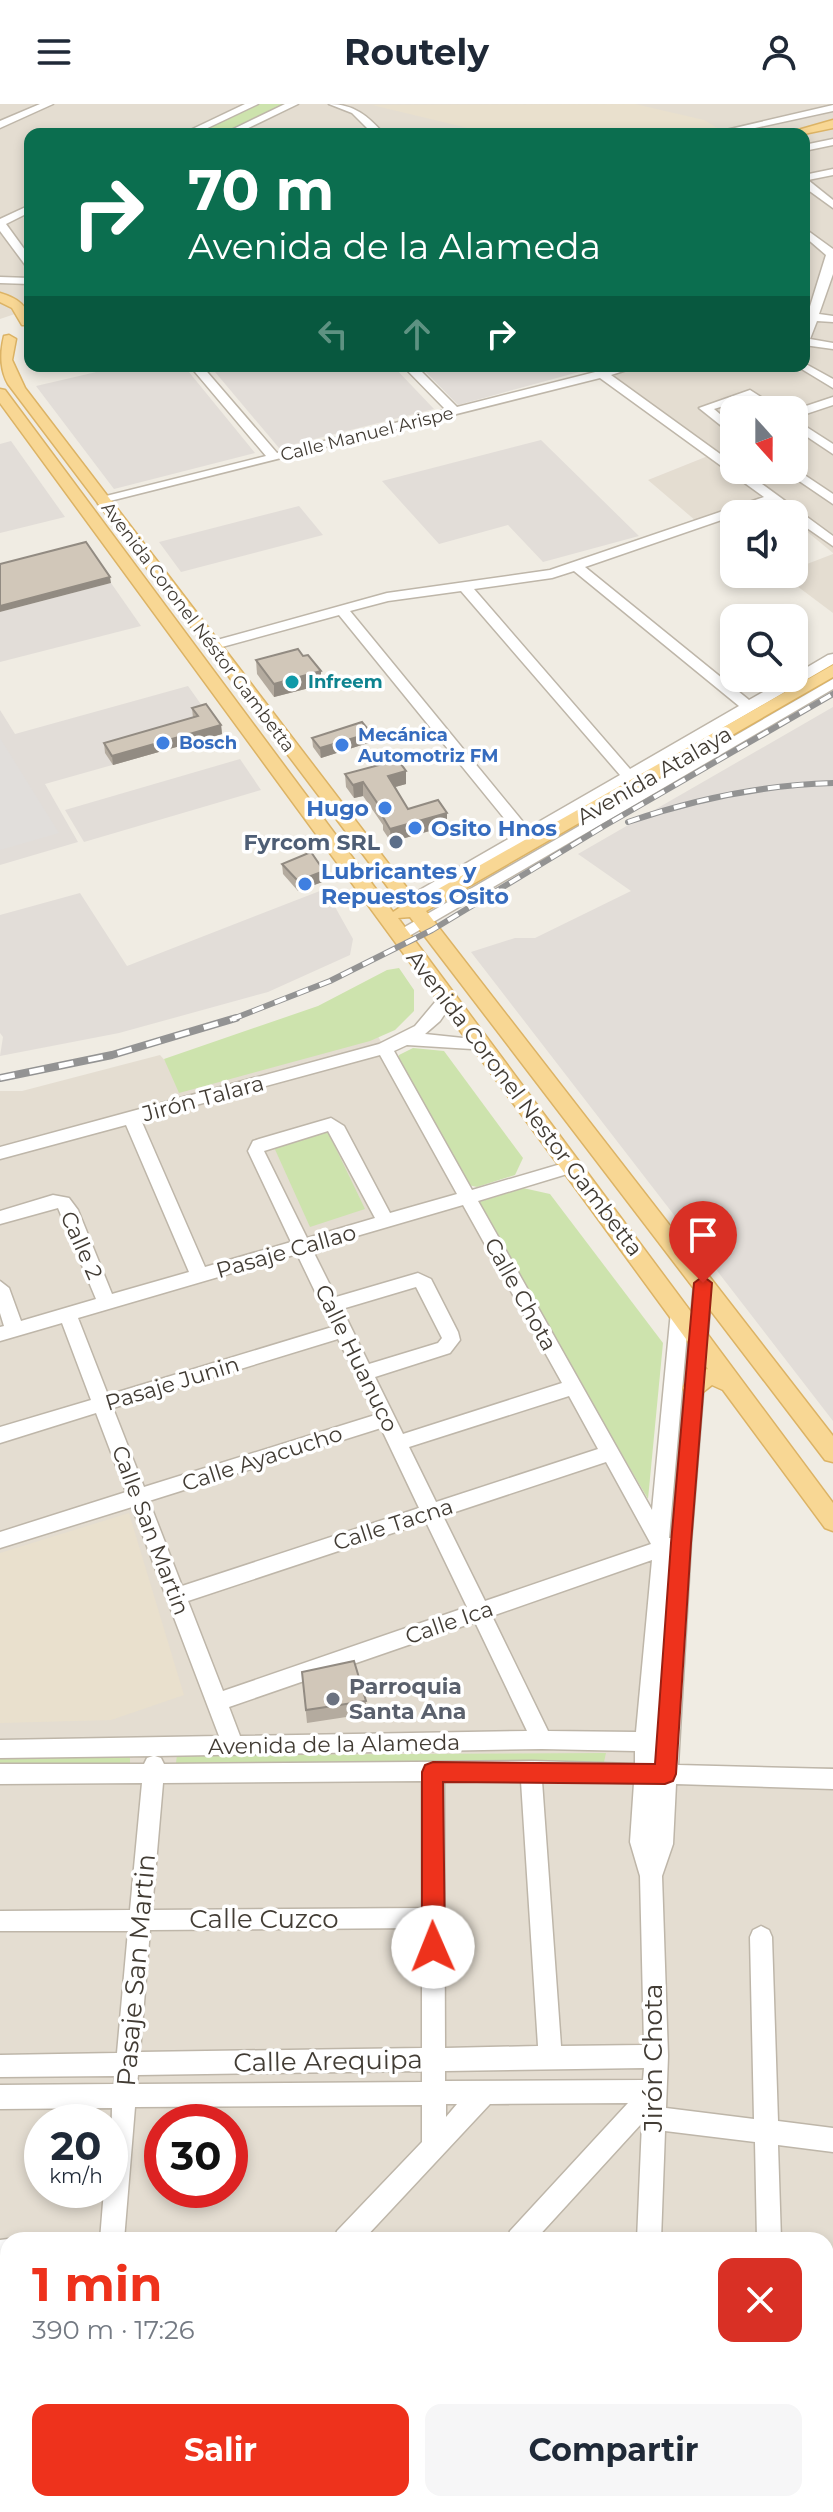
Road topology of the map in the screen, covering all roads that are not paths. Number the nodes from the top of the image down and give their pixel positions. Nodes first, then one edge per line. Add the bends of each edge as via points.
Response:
1 (48, 104) edge
2 (253, 104) edge
3 (293, 104) edge
4 (334, 104) edge
5 (833, 108) edge
6 (785, 109) dead end
7 (797, 116) junction
8 (833, 124) edge
9 (0, 125) edge
10 (200, 128) edge
11 (244, 128) edge
12 (373, 128) edge
13 (742, 128) edge
14 (815, 128) junction
15 (810, 129) edge
16 (833, 132) edge
17 (810, 137) edge
18 (833, 142) edge
19 (810, 147) edge
20 (833, 172) edge
21 (810, 178) edge
22 (810, 186) edge
23 (827, 202) edge
24 (24, 212) edge
25 (2, 226) edge
26 (21, 233) dead end
27 (810, 236) edge
28 (24, 256) edge
29 (832, 264) edge
30 (0, 280) edge
31 (24, 281) edge
32 (810, 289) edge
33 (819, 292) junction
34 (0, 296) edge
35 (24, 297) edge
36 (810, 312) edge
37 (24, 315) edge
38 (810, 316) edge
39 (833, 319) edge
40 (24, 324) edge
41 (4, 341) edge
42 (810, 342) edge
43 (833, 346) edge
44 (810, 370) edge
45 (201, 372) edge
46 (415, 372) edge
47 (610, 372) edge
48 (602, 374) junction
49 (833, 384) edge
50 (0, 393) edge
51 (833, 401) edge
52 (720, 403) edge
53 (808, 409) edge
54 (454, 411) junction
55 (808, 433) edge
56 (720, 437) edge
57 (720, 438) edge
58 (833, 450) edge
59 (274, 457) junction
60 (808, 483) edge
61 (754, 484) edge
62 (773, 498) junction
63 (833, 500) edge
64 (102, 501) junction
65 (833, 542) edge
66 (577, 567) junction
67 (464, 586) junction
68 (341, 609) junction
69 (211, 646) junction
70 (833, 658) edge
71 (833, 670) edge
72 (833, 683) edge
73 (749, 707) junction
74 (628, 775) junction
75 (525, 834) junction
76 (416, 911) junction
77 (393, 927) junction
78 (447, 999) junction
79 (406, 1040) junction
80 (482, 1046) junction
81 (384, 1048) junction
82 (131, 1117) junction
83 (0, 1153) edge
84 (571, 1167) junction
85 (467, 1198) junction
86 (0, 1218) edge
87 (386, 1222) junction
88 (302, 1246) junction
89 (200, 1276) junction
90 (703, 1283) junction
91 (0, 1288) edge
92 (107, 1303) junction
93 (331, 1305) junction
94 (680, 1311) junction
95 (68, 1315) junction
96 (343, 1331) junction
97 (8, 1332) edge
98 (699, 1336) junction
99 (364, 1373) junction
100 (732, 1384) junction
101 (574, 1387) junction
102 (694, 1388) junction
103 (102, 1404) junction
104 (386, 1419) junction
105 (0, 1435) edge
106 (398, 1443) junction
107 (610, 1453) junction
108 (833, 1453) edge
109 (138, 1498) junction
110 (431, 1512) junction
111 (833, 1521) edge
112 (0, 1540) edge
113 (668, 1544) junction
114 (176, 1596) junction
115 (480, 1612) junction
116 (217, 1702) junction
117 (542, 1740) junction
118 (657, 1742) junction
119 (233, 1745) junction
120 (155, 1747) junction
121 (0, 1749) edge
122 (531, 1771) junction
123 (433, 1772) junction
124 (153, 1773) junction
125 (0, 1774) edge
126 (655, 1774) junction
127 (833, 1779) edge
128 (433, 1918) junction
129 (140, 1920) junction
130 (0, 1921) edge
131 (761, 1937) dead end
132 (656, 2056) junction
133 (550, 2057) junction
134 (436, 2059) junction
135 (128, 2064) junction
136 (0, 2066) edge
137 (655, 2091) junction
138 (433, 2093) junction
139 (484, 2093) junction
140 (125, 2096) junction
141 (0, 2097) edge
142 (654, 2118) junction
143 (766, 2132) junction
144 (833, 2140) edge
145 (434, 2148) junction
146 (113, 2232) edge
147 (354, 2232) edge
148 (526, 2232) edge
149 (649, 2232) edge
150 (769, 2232) edge

1 - 9 street
2 - 10 street
3 - 11 street
4 - 12 street via 355,111
5 - 7 street
6 - 7 street
7 - 13 street
7 - 14 street
8 - 14 main road
14 - 15 main road
16 - 17 main road
18 - 19 street
20 - 21 street
22 - 23 street
24 - 25 street
25 - 26 street
25 - 28 street
27 - 29 street via 829,250
29 - 33 street
30 - 31 street
32 - 33 street
33 - 36 street
34 - 35 main road
34 - 37 main road
38 - 39 street
40 - 41 main road
41 - 64 main road, Avenida Coronel Néstor Gambetta via 2,367
42 - 43 street
44 - 49 street
45 - 59 street
46 - 54 street
47 - 48 street, Calle Manuel Arispe
48 - 54 street, Calle Manuel Arispe
48 - 57 street
50 - 77 main road, Avenida Coronel Néstor Gambetta
51 - 53 street
52 - 56 street via 705,408
54 - 59 street, Calle Manuel Arispe
55 - 58 street
59 - 64 street, Calle Manuel Arispe
60 - 63 street
61 - 62 street
62 - 65 street
62 - 66 street
64 - 69 main road, Avenida Coronel Néstor Gambetta
66 - 67 street
66 - 73 street
67 - 68 street
67 - 74 street
68 - 69 street
68 - 75 street
69 - 76 main road, Avenida Coronel Néstor Gambetta
70 - 73 street, Avenida Atalaya
71 - 76 main road, Avenida Atalaya
72 - 76 street, Avenida Atalaya
73 - 74 street, Avenida Atalaya
74 - 75 street, Avenida Atalaya
75 - 76 street, Avenida Atalaya
76 - 77 main road, Avenida Atalaya
76 - 90 main road, Avenida Coronel Nestor Gambetta
77 - 78 main road, Avenida Coronel Nestor Gambetta
78 - 79 street, Jirón Talara via 431,1022
78 - 80 main road, Avenida Coronel Nestor Gambetta
79 - 80 street, Jirón Talara
79 - 81 street, Jirón Talara
80 - 84 main road, Avenida Coronel Nestor Gambetta
81 - 82 street, Jirón Talara
81 - 85 street, Calle Chota
82 - 83 street, Jirón Talara
82 - 89 street
84 - 85 street, Pasaje Callao
84 - 94 main road, Avenida Coronel Nestor Gambetta
85 - 87 street, Pasaje Callao
85 - 101 street, Calle Chota
86 - 92 street, Calle 2 via 63,1202
87 - 88 street, Pasaje Callao
87 - 88 street, Calle Huanuco via 331,1124 265,1141 256,1151
88 - 89 street, Pasaje Callao
88 - 93 street, Calle Huanuco
89 - 92 street, Pasaje Callao
90 - 98 street, Jirón Chota
90 - 108 main road, Avenida Coronel Nestor Gambetta
91 - 97 street
92 - 95 street, Pasaje Callao
93 - 96 street, Calle Huanuco
93 - 99 street via 418,1280 449,1332 451,1340 444,1348
94 - 98 main road, Avenida Coronel Nestor Gambetta
94 - 113 street, Jirón Chota
95 - 97 street, Pasaje Callao
95 - 103 street, Calle San Martin
96 - 99 street, Calle Huanuco
96 - 103 street, Pasaje Junin
98 - 100 main road, Avenida Coronel Nestor Gambetta
98 - 102 street, Jirón Chota
99 - 104 street, Calle Huanuco
100 - 102 main road via 711,1376
100 - 111 main road, Avenida Coronel Nestor Gambetta
101 - 106 street
101 - 107 street, Calle Chota
102 - 113 street, Jirón Chota
103 - 105 street, Pasaje Junin
103 - 109 street, Calle San Martin
104 - 106 street, Calle Huanuco
104 - 109 street, Calle Ayacucho
106 - 110 street, Calle Huanuco
107 - 110 street, Calle Tacna
107 - 113 street, Calle Chota
109 - 112 street, Calle Ayacucho
109 - 114 street, Calle San Martin
110 - 114 street, Calle Tacna
110 - 115 street, Calle Huanuco
113 - 115 street, Calle Ica
113 - 118 street, Jirón Chota
114 - 116 street, Calle San Martin
115 - 116 street, Calle Ica
115 - 117 street, Calle Huanuco
116 - 119 street, Calle San Martin
117 - 118 street, Avenida de la Alameda
117 - 119 street, Avenida de la Alameda
118 - 126 street, Jirón Chota
119 - 120 street, Avenida de la Alameda
120 - 121 street, Avenida de la Alameda
120 - 124 street, Pasaje San Martin
122 - 123 street, Avenida de la Alameda
122 - 126 street, Avenida de la Alameda
122 - 133 street
123 - 124 street, Avenida de la Alameda
123 - 128 street
124 - 125 street, Avenida de la Alameda
124 - 129 street, Pasaje San Martin
126 - 127 street, Avenida de la Alameda
126 - 132 street, Jirón Chota via 662,1844 651,1876
128 - 129 street, Calle Cuzco
128 - 134 street
129 - 130 street, Calle Cuzco
129 - 135 street, Pasaje San Martin
131 - 143 street
132 - 133 street, Calle Arequipa
132 - 137 street, Jirón Chota
133 - 134 street, Calle Arequipa
134 - 135 street, Calle Arequipa
134 - 138 street
135 - 136 street, Calle Arequipa
135 - 140 street, Pasaje San Martin
137 - 139 street, Calle Arequipa
137 - 142 street, Jirón Chota
137 - 148 street
138 - 139 street, Calle Arequipa
138 - 140 street, Calle Arequipa
138 - 145 street
139 - 145 street
140 - 141 street, Calle Arequipa
140 - 146 street, Pasaje San Martin
142 - 143 street
142 - 149 street, Jirón Chota
143 - 144 street
143 - 150 street
145 - 147 street

